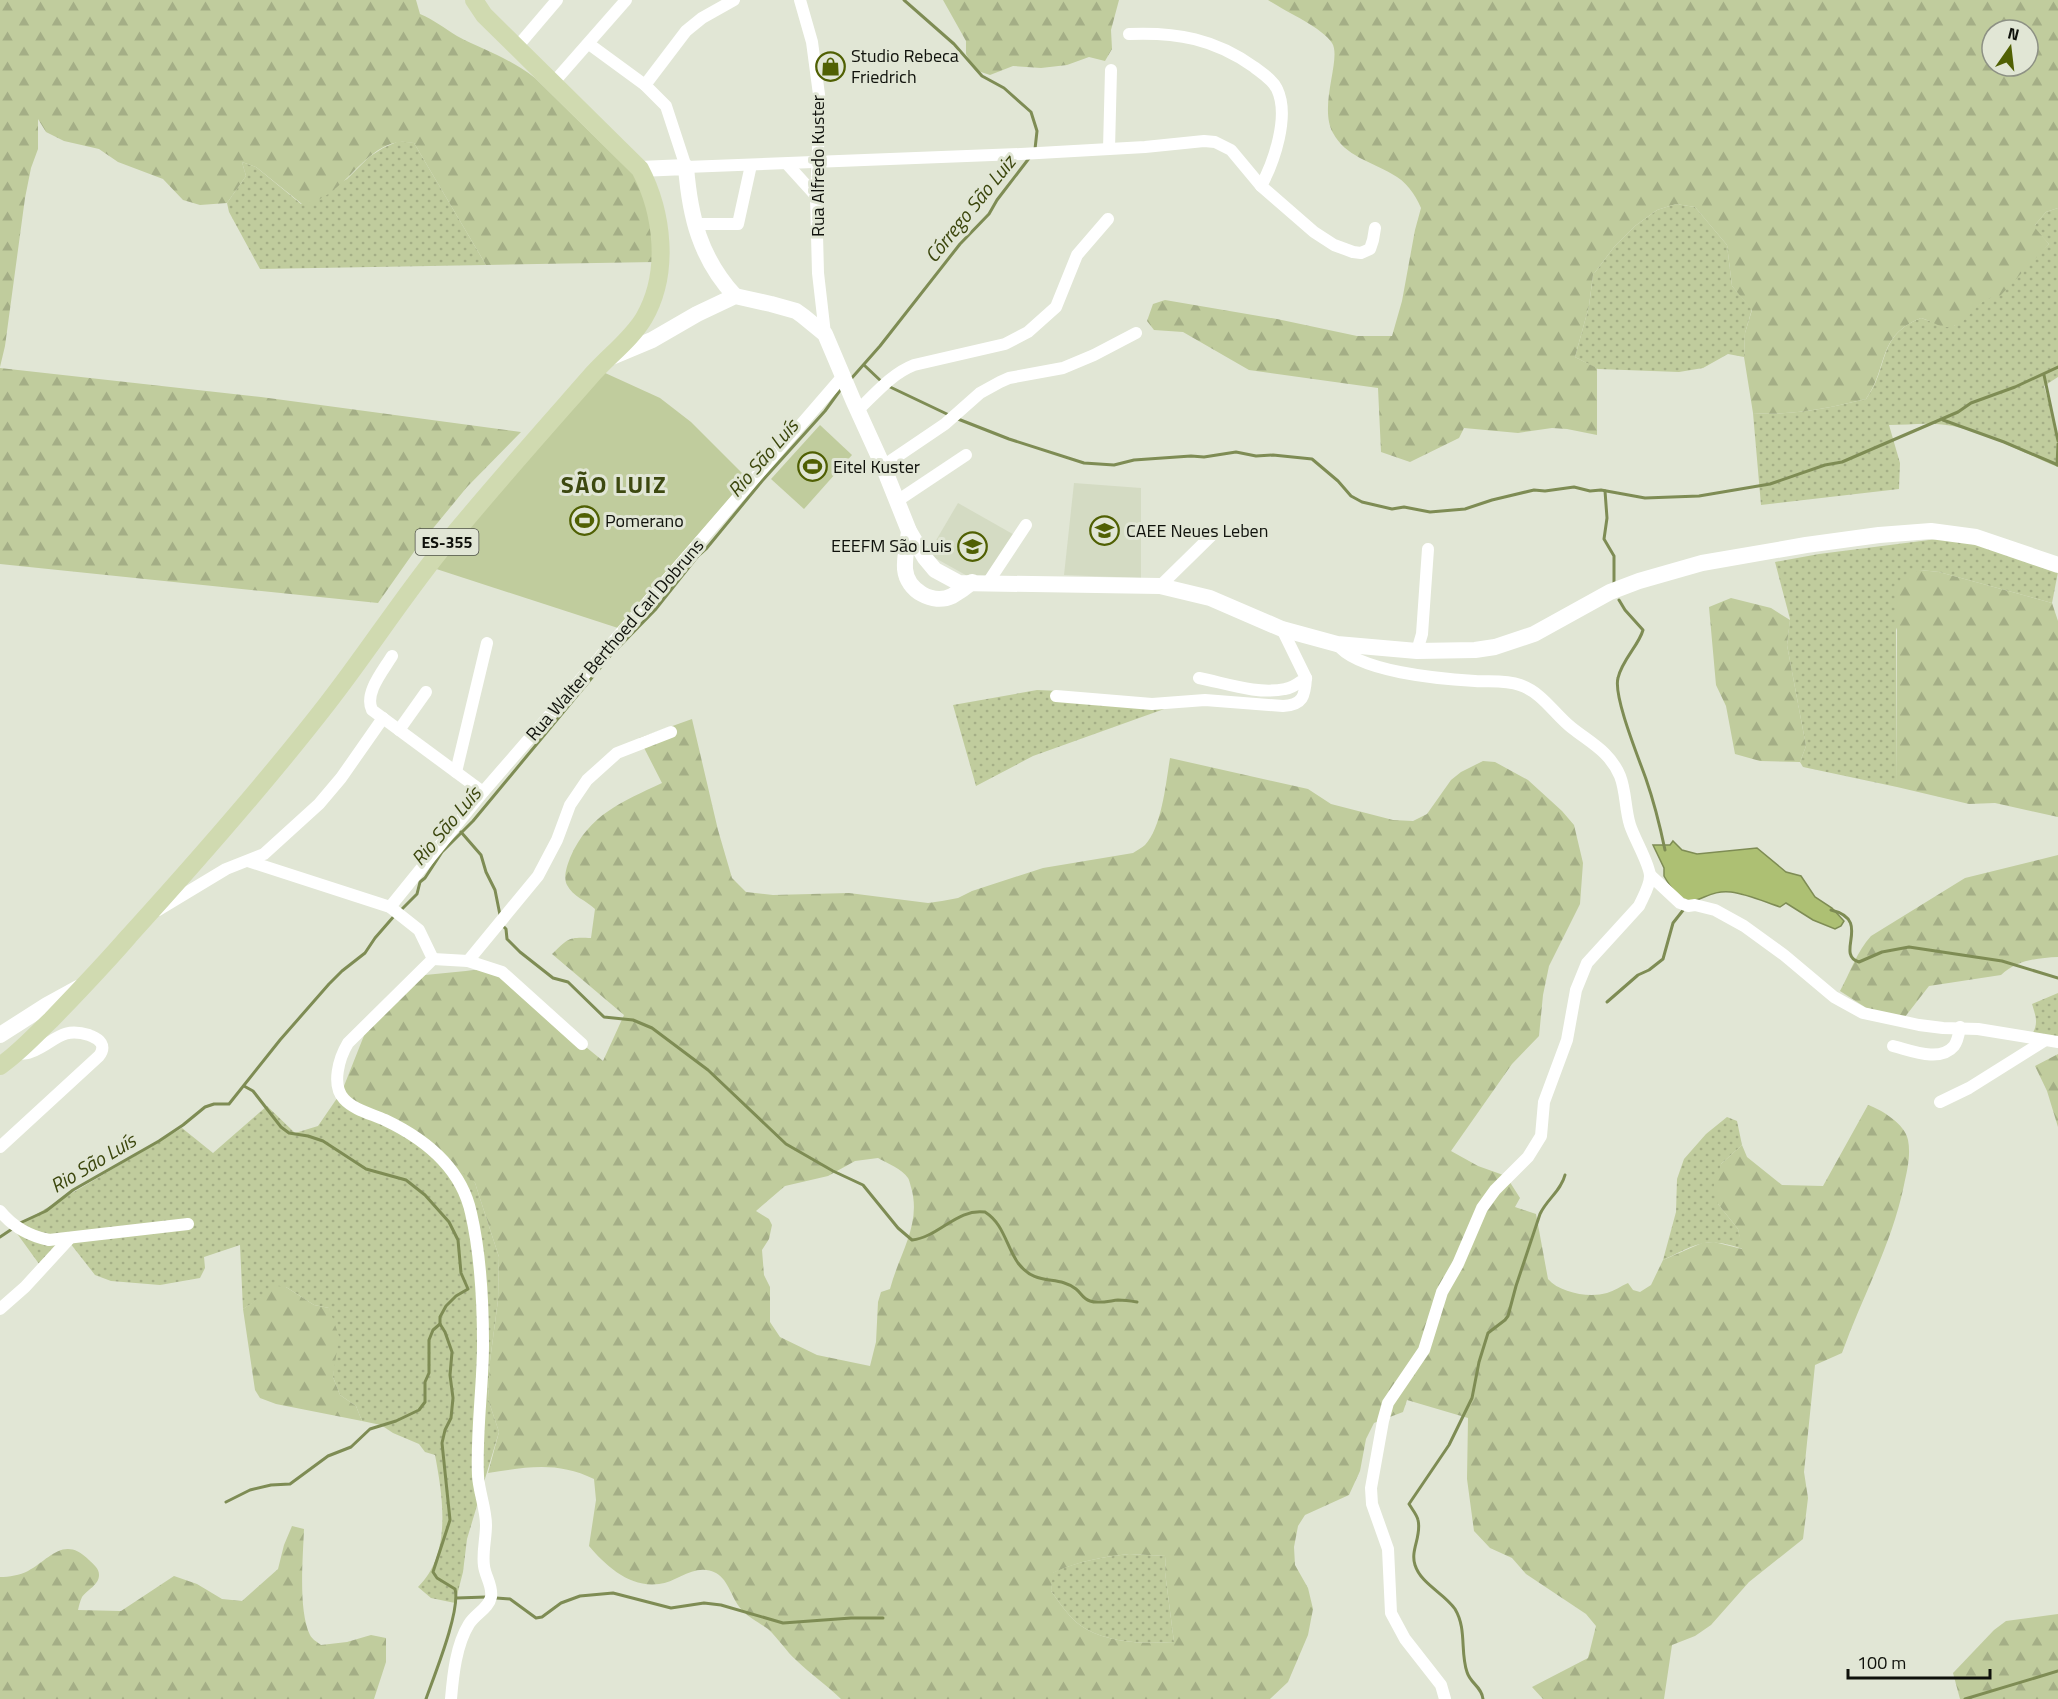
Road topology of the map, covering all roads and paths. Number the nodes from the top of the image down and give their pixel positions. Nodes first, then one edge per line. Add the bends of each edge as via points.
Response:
1 (474, 0) edge
2 (557, 0) edge
3 (626, 0) edge
4 (734, 0) edge
5 (800, 0) edge
6 (1129, 34) dead end
7 (589, 44) junction
8 (517, 47) junction
9 (1111, 70) dead end
10 (554, 82) junction
11 (645, 85) junction
12 (1109, 149) junction
13 (817, 162) junction
14 (786, 164) junction
15 (751, 165) junction
16 (686, 167) junction
17 (640, 169) junction
18 (1261, 186) junction
19 (816, 196) junction
20 (1108, 219) dead end
21 (694, 224) junction
22 (1375, 228) dead end
23 (735, 296) junction
24 (1136, 333) dead end
25 (825, 334) junction
26 (605, 360) junction
27 (844, 378) junction
28 (855, 406) junction
29 (966, 455) dead end
30 (883, 466) junction
31 (897, 501) junction
32 (1026, 525) dead end
33 (909, 531) junction
34 (1211, 536) dead end
35 (1428, 549) dead end
36 (925, 558) junction
37 (2058, 565) edge
38 (906, 572) junction
39 (938, 572) junction
40 (980, 583) junction
41 (1160, 586) junction
42 (920, 593) junction
43 (1282, 629) junction
44 (487, 643) dead end
45 (1337, 644) junction
46 (1418, 651) junction
47 (392, 656) dead end
48 (1198, 678) dead end
49 (1306, 678) junction
50 (426, 692) dead end
51 (1056, 696) dead end
52 (383, 718) junction
53 (399, 730) junction
54 (671, 732) dead end
55 (456, 772) junction
56 (483, 792) junction
57 (248, 861) junction
58 (1650, 875) junction
59 (394, 910) junction
60 (146, 918) junction
61 (433, 959) junction
62 (468, 961) junction
63 (87, 983) junction
64 (1960, 1028) junction
65 (0, 1035) edge
66 (2044, 1041) junction
67 (2058, 1042) edge
68 (582, 1044) dead end
69 (1893, 1046) dead end
70 (17, 1054) junction
71 (0, 1066) edge
72 (1940, 1102) dead end
73 (0, 1147) edge
74 (0, 1211) edge
75 (188, 1224) dead end
76 (70, 1238) junction
77 (0, 1309) edge
78 (452, 1699) edge
79 (1444, 1699) edge

1 - 8 main road, ES-355
2 - 8 street
3 - 7 street
4 - 11 street via 686,31
5 - 13 street, Rua Alfredo Kuster via 812,42 820,102
6 - 18 street via 1159,33 1219,46 1274,83 1280,99 1279,133 1275,156
7 - 10 street
7 - 11 street
8 - 10 main road, ES-355
9 - 12 street
10 - 17 main road, ES-355
11 - 16 street via 666,106
12 - 13 street
12 - 18 street via 1215,142 1231,150
13 - 14 street
13 - 19 street, Rua Alfredo Kuster
14 - 15 street
14 - 19 street
15 - 16 street
15 - 21 street via 738,224
16 - 17 street
16 - 21 street
17 - 26 main road, ES-355 via 653,202 661,239 661,262 644,317
18 - 22 street via 1314,232 1346,250 1361,253 1370,249
19 - 25 street, Rua Alfredo Kuster via 818,273
20 - 28 street via 1077,255 1056,307 1028,332 1005,344 914,365
21 - 23 street via 722,282
23 - 25 street via 795,311
23 - 26 street
24 - 30 street via 1063,368 1000,382
25 - 27 street
26 - 60 main road, ES-355 via 438,553 296,743
27 - 28 street
27 - 56 street, Rua Walter Berthoed Carl Dobruns
28 - 30 street
29 - 31 street
30 - 31 street
31 - 33 street
32 - 40 street
33 - 36 street
33 - 38 street
34 - 41 street
35 - 46 street
36 - 38 street
36 - 39 street
37 - 46 street via 1976,537 1951,533 1931,531 1846,539 1680,569 1610,592 1534,634 1495,647
38 - 42 street via 912,587
39 - 40 street via 959,583
39 - 42 street
40 - 41 street
40 - 42 street via 951,596 926,597
41 - 43 street via 1210,598
43 - 45 street
43 - 49 street
44 - 55 street
45 - 46 street
45 - 58 street via 1353,659 1391,670 1454,680 1518,684 1534,692 1601,748 1614,765 1630,825
47 - 52 street via 369,700 372,710
48 - 49 street via 1274,690 1293,687
49 - 51 street via 1299,702 1283,706 1205,700 1152,704
50 - 53 street
52 - 53 street
52 - 57 street via 320,804 264,854
53 - 55 street
54 - 62 street via 617,753 587,780 570,805 538,876
55 - 56 street
56 - 59 street, Rua Walter Berthoed Carl Dobruns
57 - 59 street
57 - 60 street via 226,868
58 - 64 street via 1680,903 1715,910 1762,938 1853,1009 1919,1025
58 - 79 street via 1639,906 1597,951 1581,975 1567,1040 1544,1102 1541,1136 1528,1157 1482,1208 1442,1292 1424,1350 1388,1403 1383,1421 1371,1488 1372,1504 1388,1549 1391,1613 1405,1639 1442,1685
59 - 61 street via 419,930
60 - 63 main road, ES-355
61 - 62 street
61 - 78 street via 348,1043 341,1054 338,1076 343,1098 352,1106 404,1130 449,1165 470,1207 480,1257 483,1346 478,1473 486,1524 484,1567 492,1594 490,1602 465,1631 455,1667
62 - 68 street via 502,972
63 - 65 street
63 - 70 main road, ES-355
64 - 66 street
64 - 69 street via 1956,1044 1945,1053 1930,1055
66 - 67 street
66 - 72 street
70 - 71 main road, ES-355
70 - 73 street via 31,1052 69,1032 92,1036 102,1046 99,1056
74 - 76 street via 31,1237
75 - 76 street
76 - 77 street

